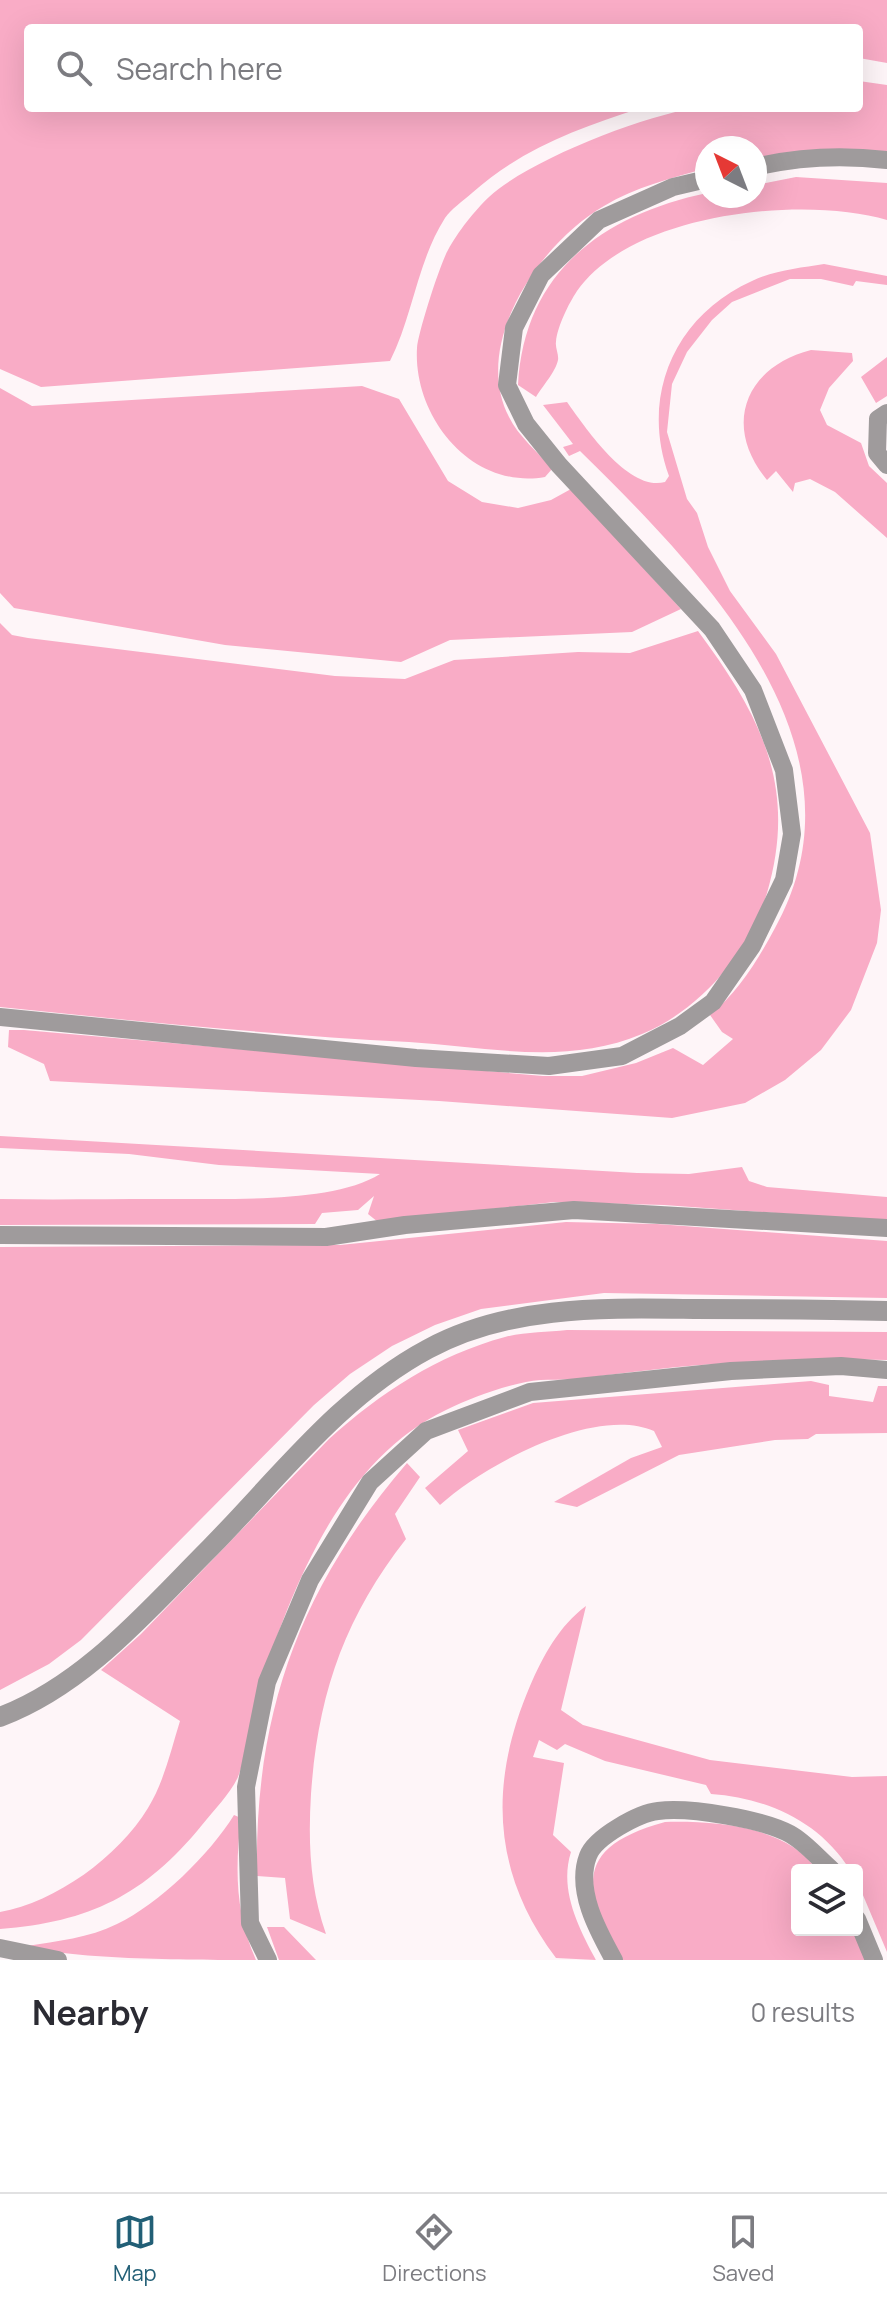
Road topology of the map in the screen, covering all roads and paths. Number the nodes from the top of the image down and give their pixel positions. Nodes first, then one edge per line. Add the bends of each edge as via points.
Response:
1 (887, 160) edge
2 (767, 165) edge
3 (695, 182) edge
4 (887, 413) edge
5 (887, 465) edge
6 (0, 1017) edge
7 (887, 1228) edge
8 (0, 1235) edge
9 (887, 1311) edge
10 (887, 1370) edge
11 (0, 1717) edge
12 (825, 1864) edge
13 (863, 1933) edge
14 (0, 1948) edge
15 (58, 1960) edge
16 (268, 1960) edge
17 (614, 1960) edge
18 (874, 1960) edge

1 - 2 lane via 863,157
3 - 6 lane via 599,220 541,275 514,328 507,385 526,424 559,465 712,629 753,690 784,770 792,834 784,880 752,946 713,1002 622,1056 549,1066
4 - 5 lane via 878,419 877,453
7 - 8 lane via 574,1210 326,1237
9 - 11 street via 569,1310 505,1320 428,1349 374,1385 319,1432 110,1645 35,1704
10 - 16 lane via 841,1366 731,1371 530,1392 426,1431 370,1482 310,1580 267,1682 246,1787 250,1923
12 - 17 lane via 790,1834 722,1814 656,1811 610,1831 588,1855 585,1887
13 - 18 lane
14 - 15 lane

